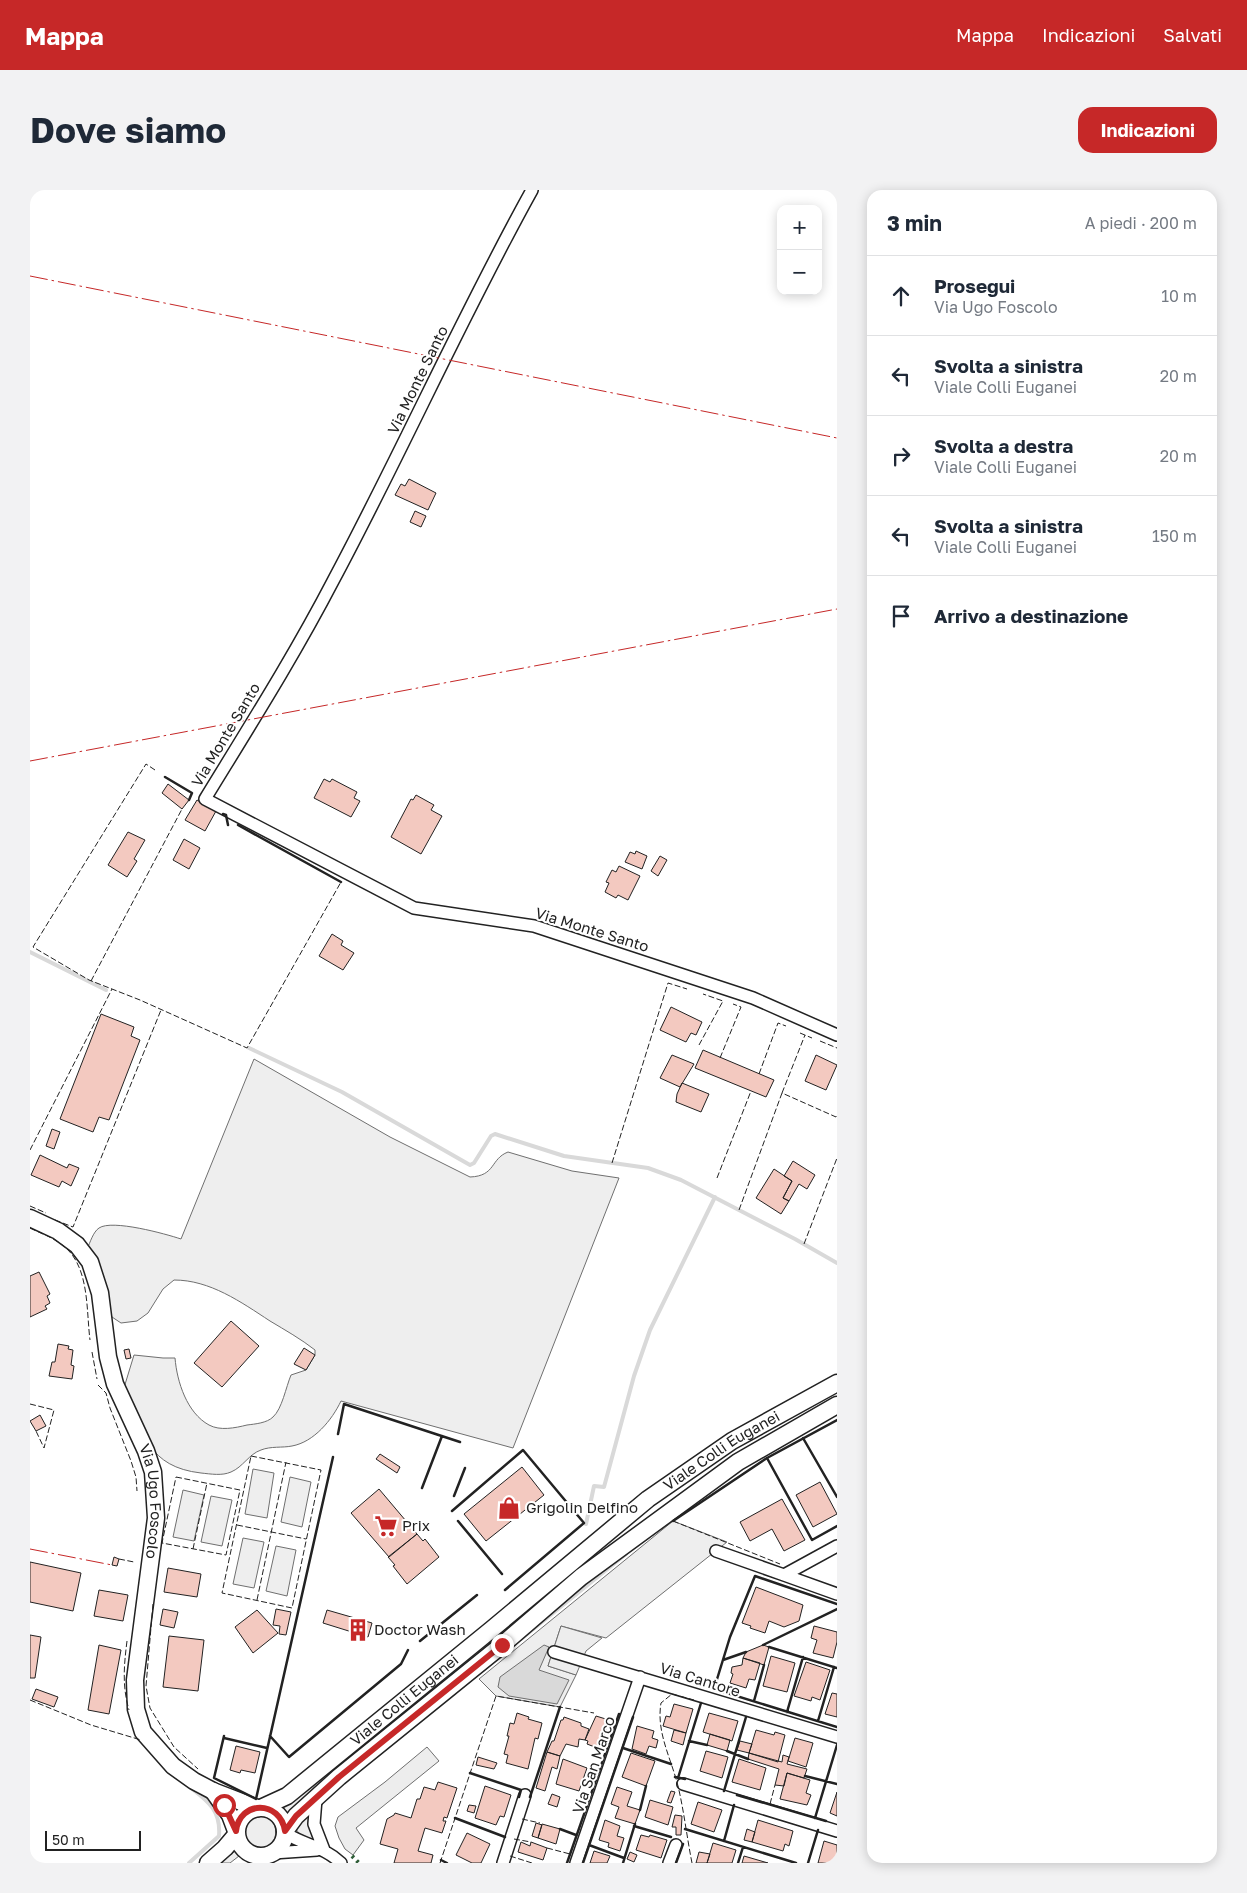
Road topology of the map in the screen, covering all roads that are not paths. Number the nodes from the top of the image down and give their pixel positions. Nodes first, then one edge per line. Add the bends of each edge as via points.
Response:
1 (532, 190) edge
2 (837, 1035) edge
3 (30, 1218) edge
4 (837, 1383) edge
5 (837, 1405) edge
6 (837, 1546) edge
7 (716, 1551) dead end
8 (784, 1575) junction
9 (837, 1594) edge
10 (554, 1652) dead end
11 (640, 1677) junction
12 (837, 1737) edge
13 (683, 1784) dead end
14 (213, 1791) junction
15 (525, 1796) dead end
16 (316, 1799) junction
17 (260, 1808) junction
18 (285, 1832) junction
19 (837, 1832) edge
20 (236, 1833) junction
21 (676, 1845) dead end
22 (324, 1850) junction
23 (267, 1854) junction
24 (208, 1863) edge
25 (245, 1863) edge
26 (341, 1863) edge
27 (502, 1863) edge
28 (576, 1863) edge
29 (669, 1863) edge

1 - 2 street, Via Monte Santo via 495,257 333,582 205,800 414,908 534,926 753,998
3 - 14 main road, Via Ugo Foscolo via 77,1245 90,1262 100,1293 108,1358 115,1384 153,1472 156,1518 135,1680 136,1709 143,1732 173,1766
4 - 17 main road, Viale Colli Euganei via 732,1441 648,1499 286,1796
5 - 16 main road, Viale Colli Euganei via 738,1462 581,1577
6 - 8 street
7 - 8 street
8 - 9 street
10 - 11 street, Via Cantore
11 - 12 street, Via Cantore
11 - 28 street, Via San Marco
13 - 19 street
14 - 17 main road, Via Ugo Foscolo
14 - 20 main road, Via Ugo Foscolo via 230,1815
15 - 27 street
16 - 18 main road, Viale Colli Euganei via 296,1816
16 - 22 street via 314,1824
17 - 18 main road via 274,1811
17 - 20 main road, Viale Colli Euganei via 242,1816
18 - 22 street via 301,1843
18 - 23 main road, Viale Colli Euganei via 282,1844
20 - 23 main road via 244,1850 255,1856
20 - 24 main road, Viale Colli Euganei
21 - 29 street
22 - 23 street
22 - 26 street
23 - 25 main road

